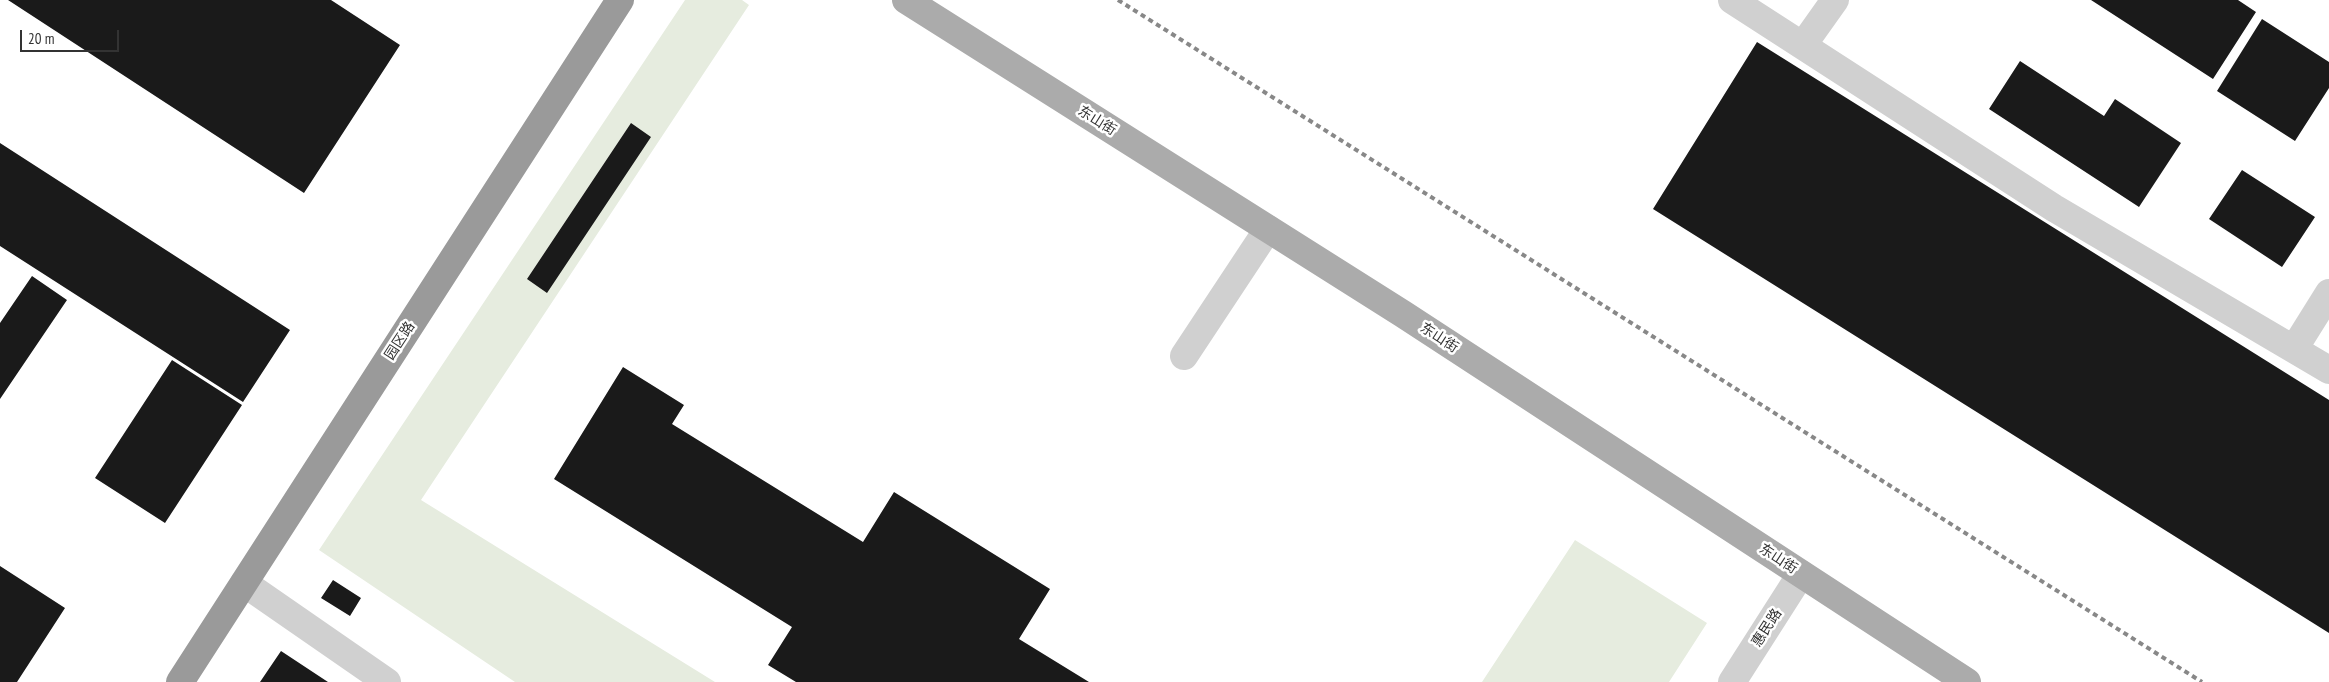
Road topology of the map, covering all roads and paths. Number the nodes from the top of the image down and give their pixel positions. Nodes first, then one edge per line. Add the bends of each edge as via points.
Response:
1 (620, 0) edge
2 (906, 0) edge
3 (1732, 0) edge
4 (1835, 0) edge
5 (1803, 45) junction
6 (1268, 229) junction
7 (2329, 293) edge
8 (2294, 349) junction
9 (1184, 356) dead end
10 (2329, 370) edge
11 (1801, 574) junction
12 (244, 583) junction
13 (1743, 678) edge
14 (180, 682) edge
15 (387, 682) edge
16 (1968, 682) edge

1 - 12 highway, 园区路
2 - 6 main road, 东山街
3 - 5 street
4 - 5 street
5 - 8 street via 2054,208
6 - 9 street
6 - 11 main road, 东山街
7 - 8 street
8 - 10 street
11 - 13 street, 惠民路
11 - 16 main road, 东山街
12 - 14 highway, 园区路
12 - 15 street

